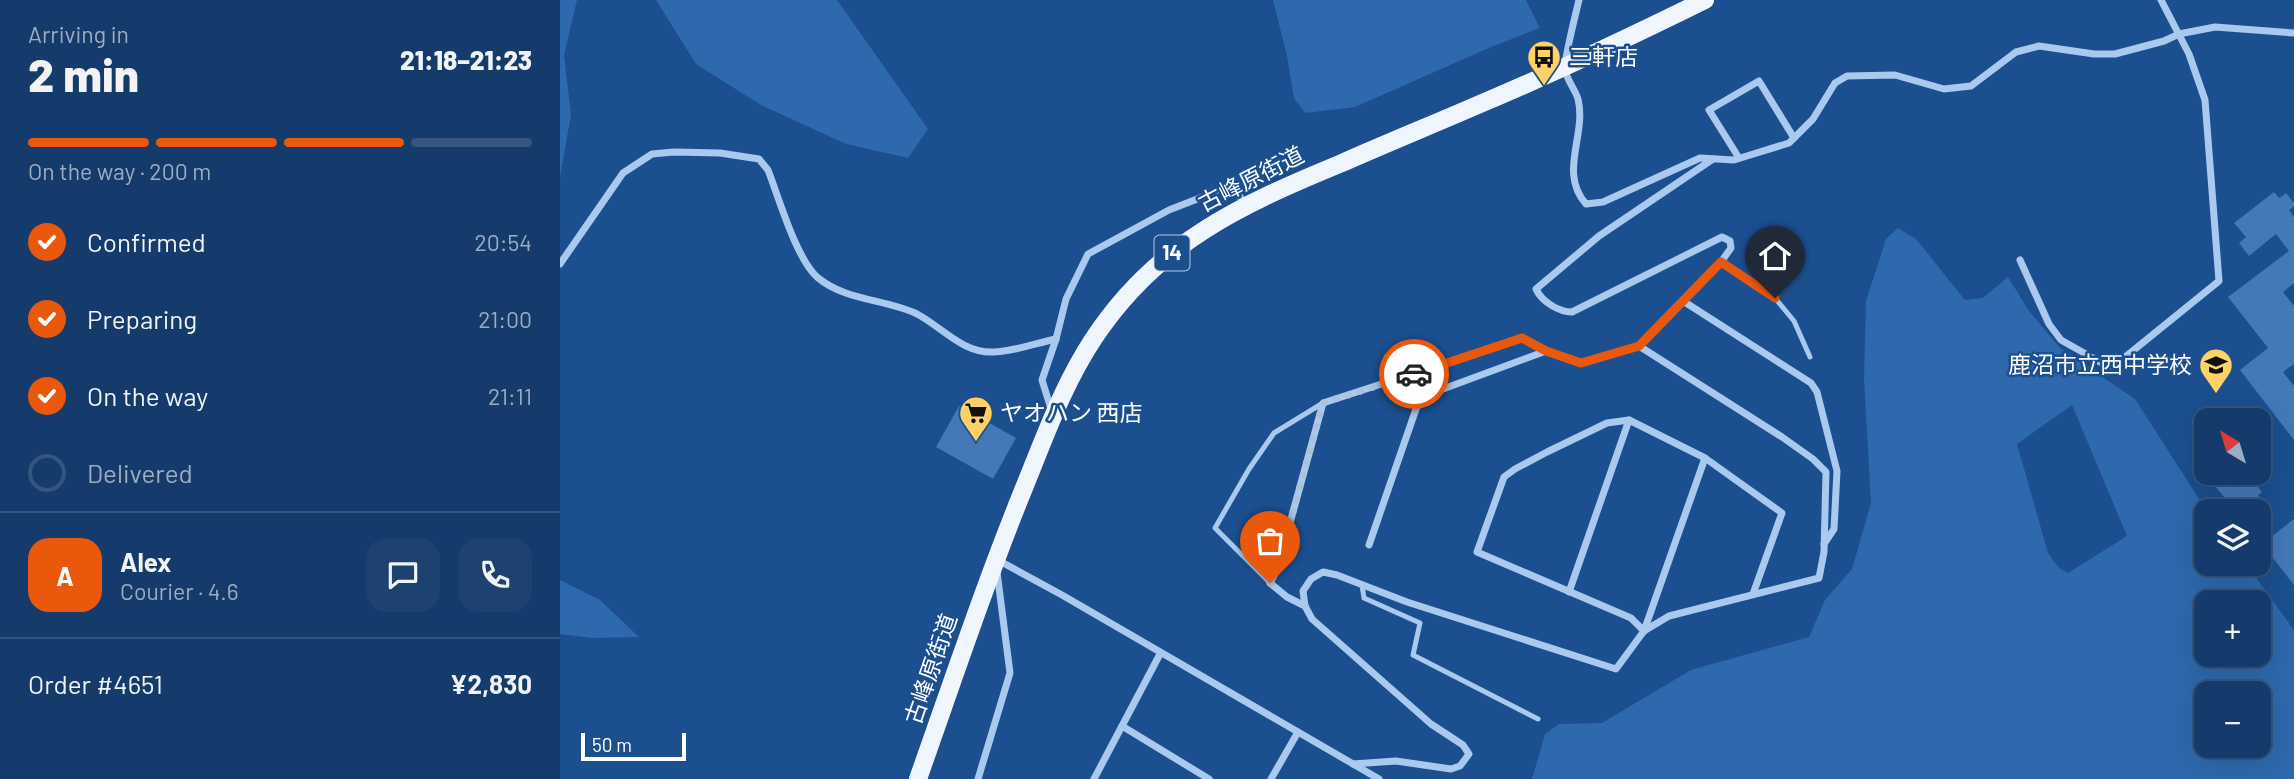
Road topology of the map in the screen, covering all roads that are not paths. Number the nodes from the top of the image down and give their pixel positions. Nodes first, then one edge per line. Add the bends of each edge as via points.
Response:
1 (1579, 0) edge
2 (1705, 0) edge
3 (2161, 0) edge
4 (2294, 33) edge
5 (2179, 34) junction
6 (1565, 69) junction
7 (1794, 138) junction
8 (1739, 158) junction
9 (1713, 159) junction
10 (1245, 205) junction
11 (2020, 260) dead end
12 (1721, 262) junction
13 (560, 264) edge
14 (1683, 301) junction
15 (1056, 339) junction
16 (1639, 346) junction
17 (1546, 351) junction
18 (1810, 358) dead end
19 (1323, 403) junction
20 (1053, 416) junction
21 (1629, 420) junction
22 (1705, 458) junction
23 (1824, 544) junction
24 (1368, 545) dead end
25 (995, 558) junction
26 (1270, 583) junction
27 (1362, 585) junction
28 (1569, 592) junction
29 (1753, 594) junction
30 (1305, 606) junction
31 (1644, 631) junction
32 (1160, 654) junction
33 (1538, 719) dead end
34 (1122, 726) junction
35 (1298, 732) junction
36 (1353, 764) junction
37 (918, 779) edge
38 (978, 779) edge
39 (1094, 779) edge
40 (1209, 779) edge
41 (1271, 779) edge
42 (1379, 779) edge

1 - 6 street
2 - 6 main road, 古峰原街道 / 14
3 - 5 street
4 - 5 street via 2215,27
5 - 7 street via 2115,54 2039,46 2017,52 1971,86 1958,88 1944,89 1895,75 1847,76 1835,83 1813,119
5 - 11 street via 2205,100 2219,281 2119,362 2107,366 2061,340
6 - 9 street via 1578,99 1572,172 1578,195 1586,204 1603,202 1700,158
6 - 10 main road, 古峰原街道 / 14
7 - 8 street
7 - 8 street via 1759,81 1709,110
8 - 9 street
9 - 12 street via 1600,236 1536,289 1561,312 1572,312 1723,237 1731,248
10 - 15 street via 1233,185 1169,210 1088,254 1066,299
10 - 20 main road, 古峰原街道 / 14 via 1178,248 1146,275 1094,337
12 - 14 street
12 - 18 lane via 1775,298 1794,321
13 - 15 street via 623,173 652,154 720,153 759,159 768,170 800,255 818,277 847,294 914,313 957,342 979,350 993,352
14 - 16 street
14 - 23 street via 1811,383 1817,392 1837,471 1834,529
15 - 20 street via 1042,380
16 - 17 street via 1581,363
16 - 23 street via 1782,436 1826,472
17 - 19 street via 1522,338
17 - 24 street via 1424,396
19 - 26 street
19 - 26 lane via 1274,433 1215,528
20 - 25 main road, 古峰原街道 / 14
21 - 22 street
21 - 28 street
21 - 28 street via 1607,423 1504,477 1477,552
22 - 29 street via 1782,513
22 - 31 street
23 - 29 street via 1819,578
25 - 32 street
25 - 37 main road, 古峰原街道 / 14
25 - 38 street via 1010,673
26 - 30 street
27 - 30 street via 1323,572 1303,591
27 - 31 street via 1616,669
27 - 33 lane via 1364,598 1420,623 1413,655
28 - 31 street via 1631,618
29 - 31 street via 1669,616
30 - 36 street via 1312,619 1469,754 1461,766 1451,769 1396,761
32 - 34 street
32 - 35 street
34 - 39 street
34 - 40 street
35 - 36 street
35 - 41 street
36 - 42 street

